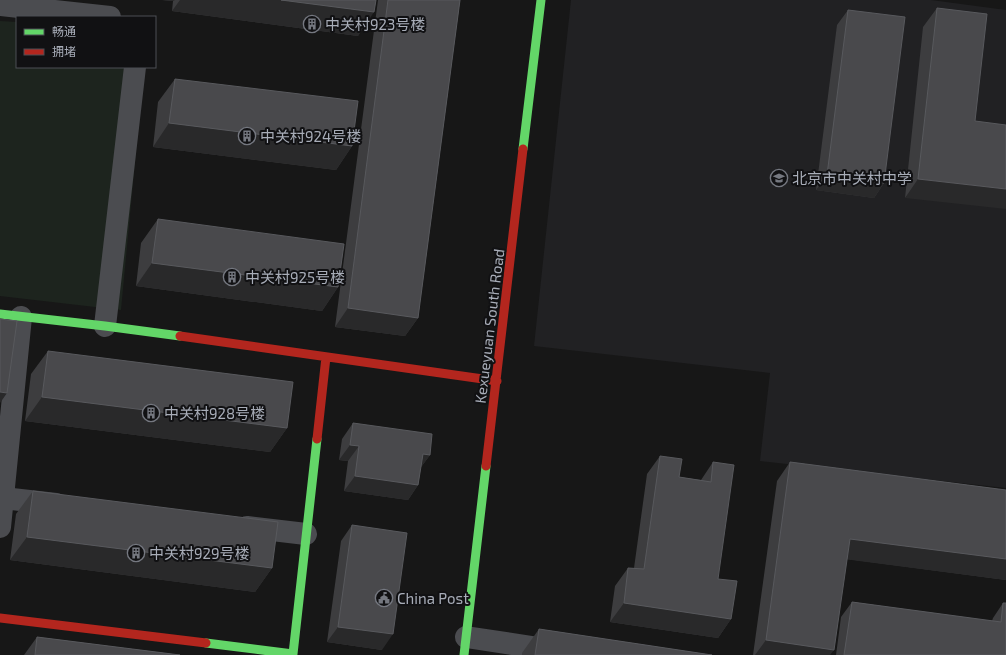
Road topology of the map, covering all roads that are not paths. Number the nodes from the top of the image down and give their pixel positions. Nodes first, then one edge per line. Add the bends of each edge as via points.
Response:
1 (541, 0) edge
2 (0, 5) edge
3 (101, 16) edge
4 (135, 68) edge
5 (11, 316) edge
6 (105, 326) junction
7 (326, 357) junction
8 (497, 380) junction
9 (6, 418) edge
10 (1, 498) edge
11 (73, 506) edge
12 (228, 524) edge
13 (0, 526) edge
14 (306, 534) junction
15 (0, 618) edge
16 (465, 646) edge
17 (584, 655) edge

1 - 8 street, Kexueyuan South Road
2 - 3 street
4 - 6 street
5 - 6 street
5 - 9 street
6 - 7 street
7 - 8 street
7 - 14 street
8 - 16 street, Kexueyuan South Road
9 - 10 street
10 - 11 street
10 - 13 street
12 - 14 street
14 - 15 street via 293,654
16 - 17 street

